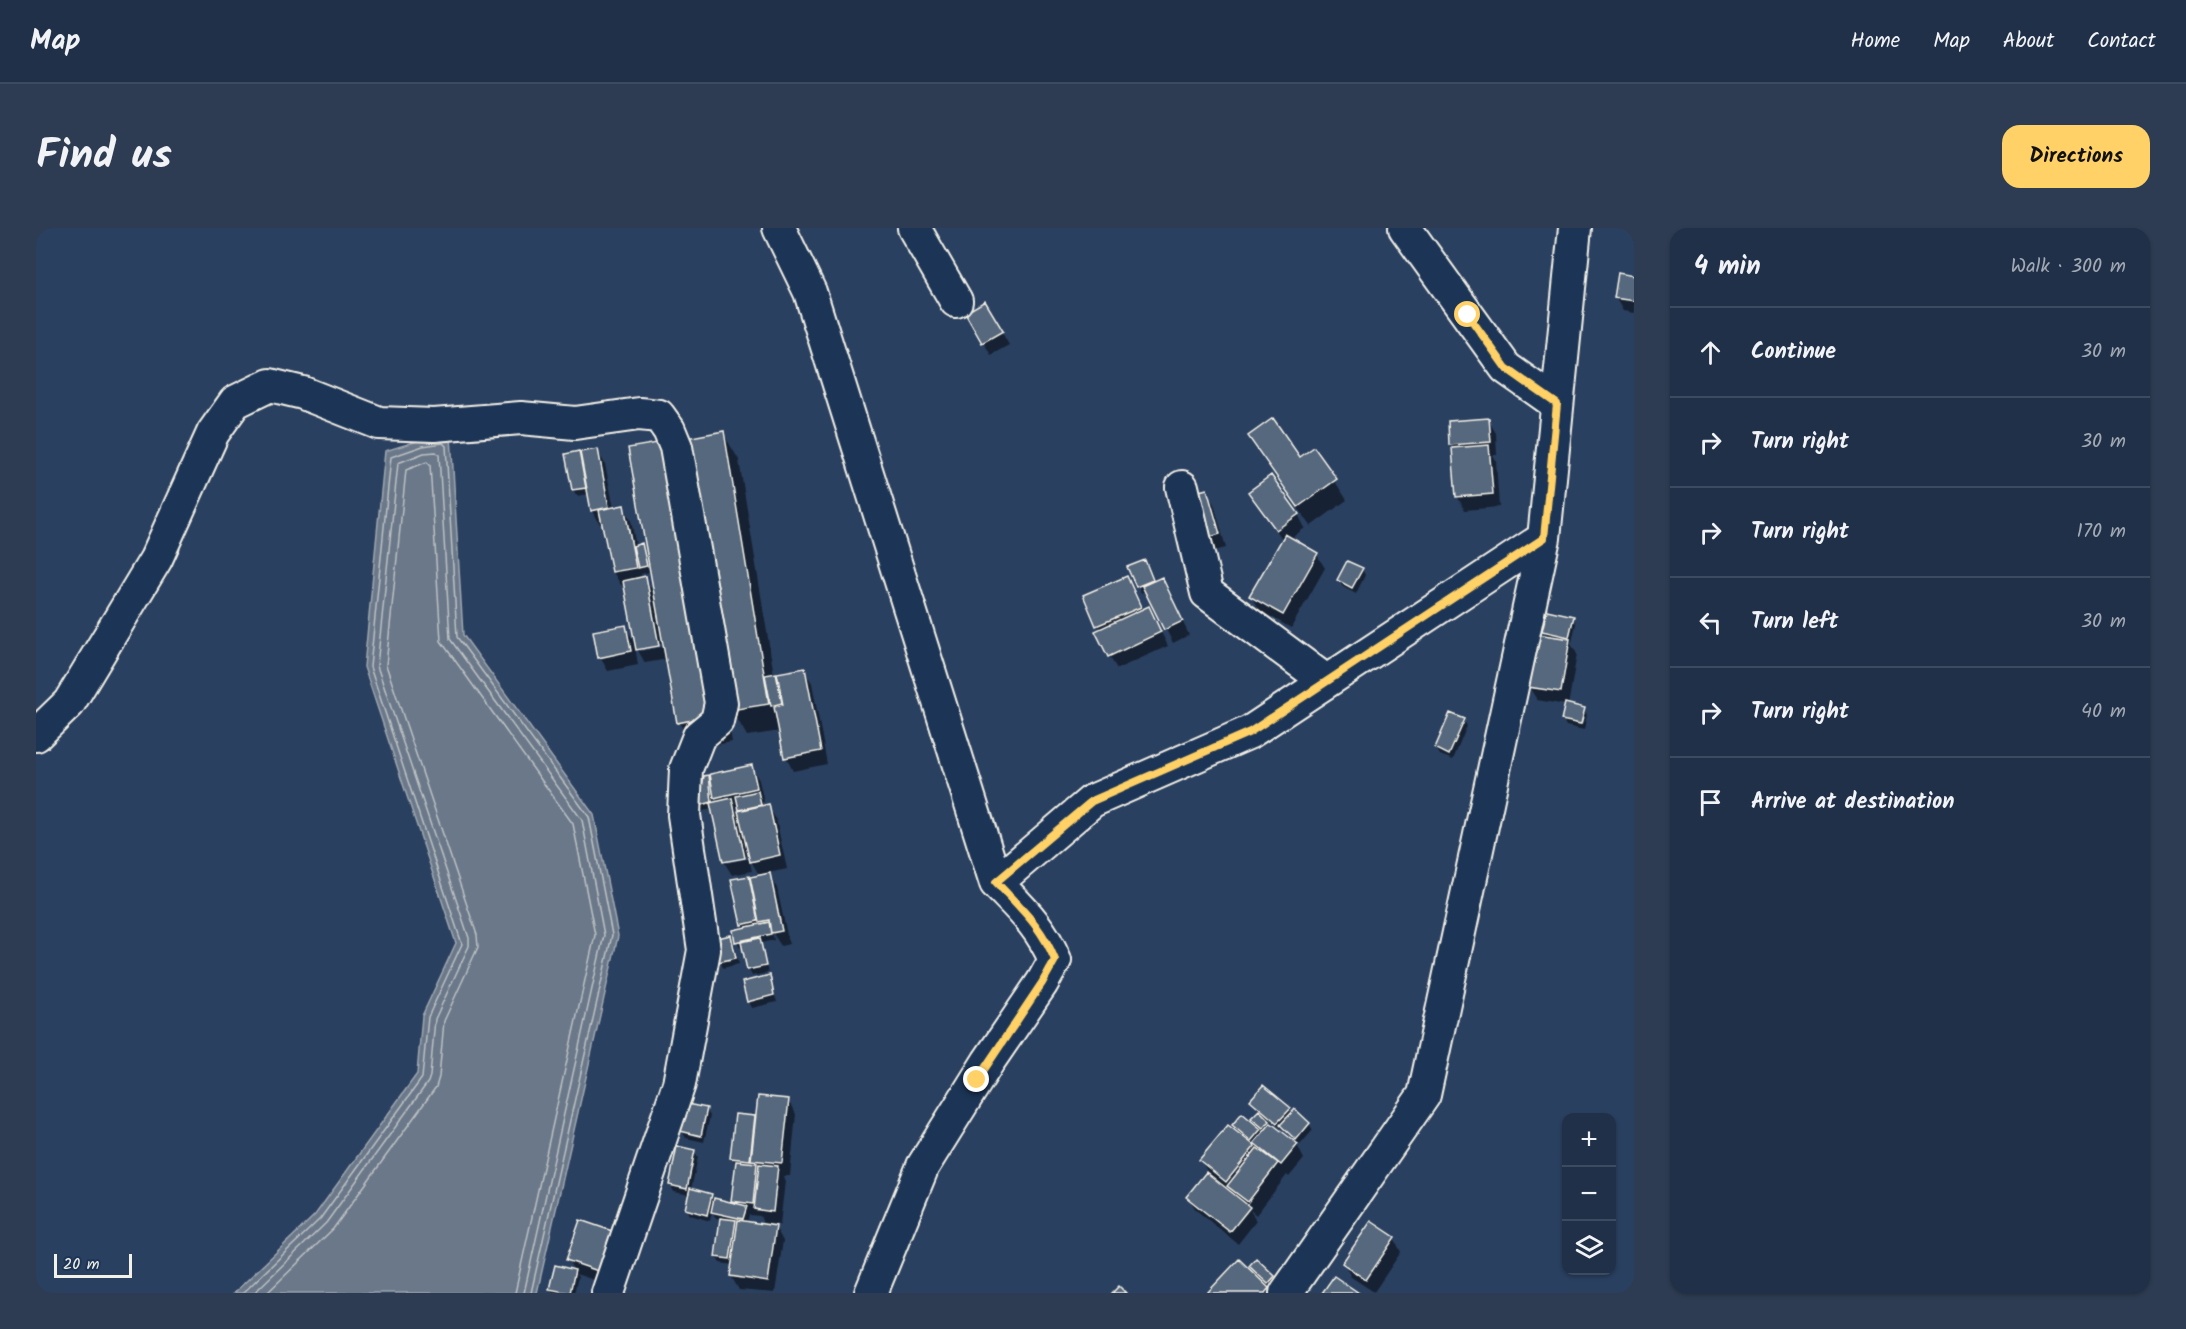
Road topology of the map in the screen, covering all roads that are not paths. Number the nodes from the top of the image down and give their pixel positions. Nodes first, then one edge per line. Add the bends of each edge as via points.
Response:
1 (779, 228) edge
2 (914, 228) edge
3 (1405, 228) edge
4 (1575, 228) edge
5 (956, 301) dead end
6 (1557, 404) junction
7 (1182, 487) dead end
8 (1544, 538) junction
9 (1326, 681) junction
10 (36, 735) edge
11 (996, 882) junction
12 (608, 1293) edge
13 (871, 1293) edge
14 (1286, 1293) edge

1 - 11 street via 810,292
2 - 5 street
3 - 6 street via 1506,368
4 - 6 street
6 - 8 street
7 - 9 street via 1207,593
8 - 9 street
8 - 14 street via 1424,1095
9 - 11 street via 1250,732 1092,801
10 - 12 street via 69,703 156,559 213,433 235,402 270,385 303,393 379,423 434,426 521,418 575,423 639,414 659,416 676,447 721,703 717,721 699,736 686,769 684,815 704,950 681,1073
11 - 13 street via 1038,926 1055,960 923,1166

